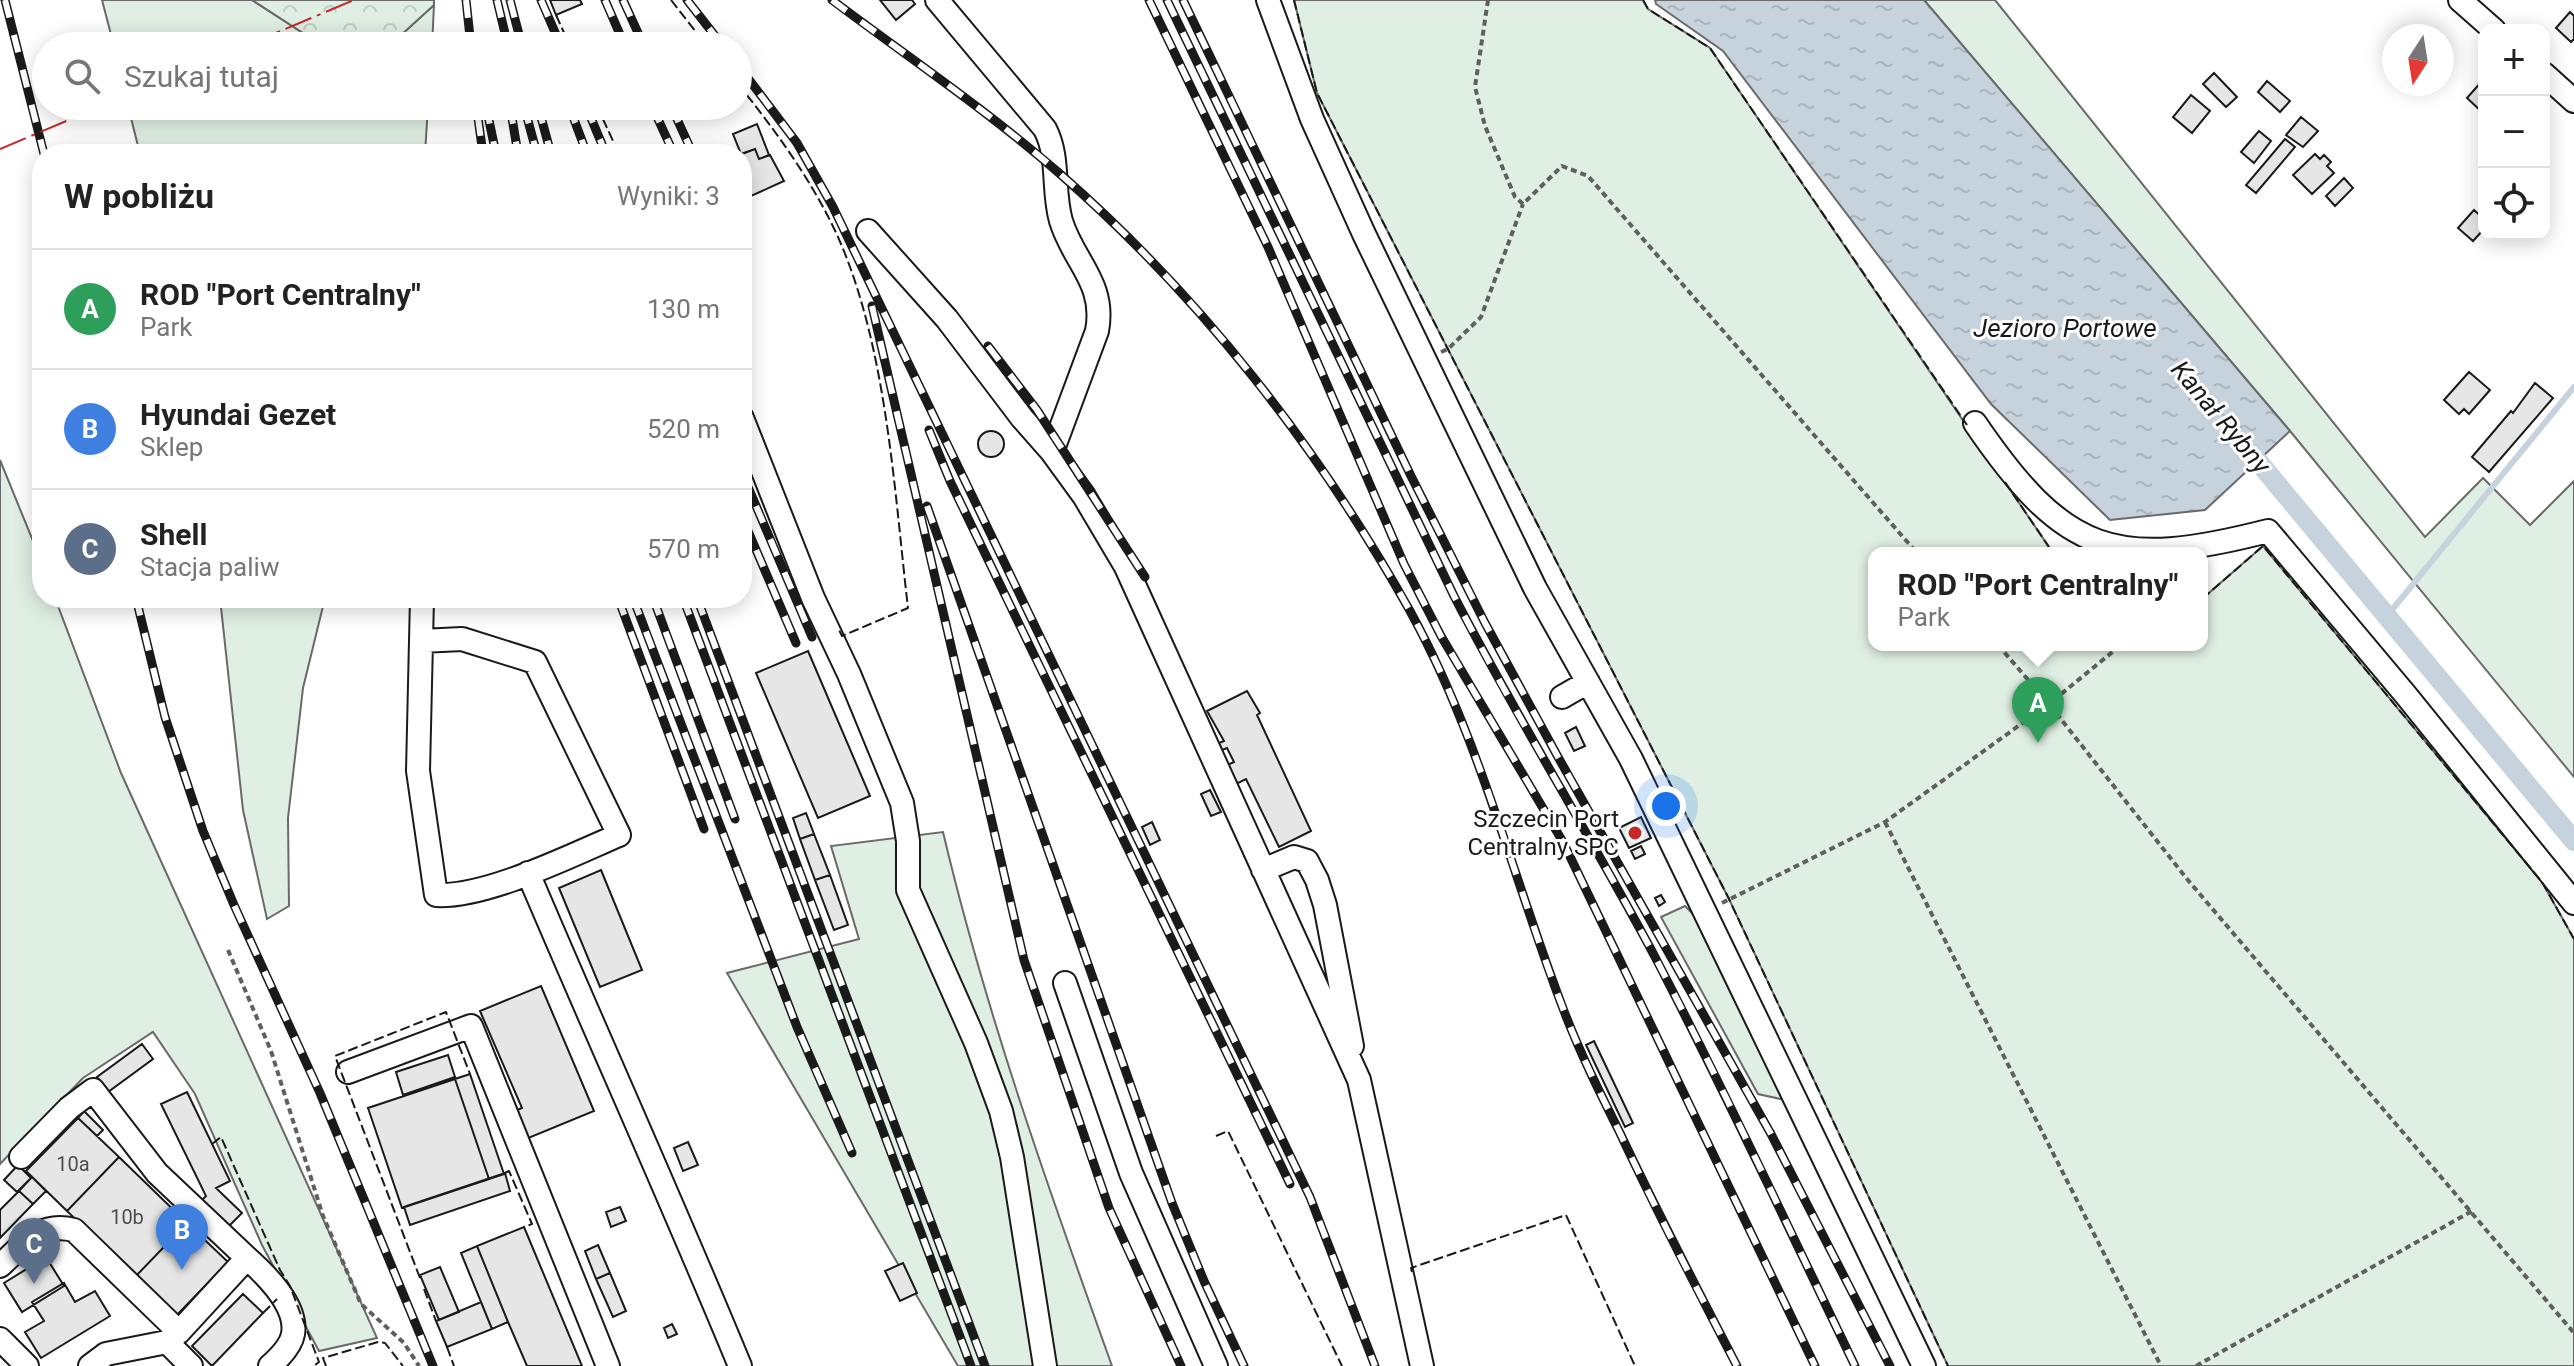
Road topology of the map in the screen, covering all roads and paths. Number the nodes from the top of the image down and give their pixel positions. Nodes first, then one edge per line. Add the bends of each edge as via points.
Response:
1 (937, 0) edge
2 (1268, 0) edge
3 (1488, 0) edge
4 (2460, 0) edge
5 (2487, 24) edge
6 (2550, 79) edge
7 (2574, 101) edge
8 (1523, 204) junction
9 (868, 231) dead end
10 (1448, 349) dead end
11 (1975, 423) dead end
12 (752, 443) edge
13 (1052, 452) junction
14 (1912, 547) edge
15 (2116, 547) edge
16 (2208, 549) edge
17 (422, 608) edge
18 (421, 641) junction
19 (2003, 651) edge
20 (2114, 651) edge
21 (1588, 682) junction
22 (1562, 697) dead end
23 (2049, 704) junction
24 (1885, 822) junction
25 (1263, 870) junction
26 (528, 873) junction
27 (1729, 899) dead end
28 (2574, 903) edge
29 (228, 950) dead end
30 (1065, 983) dead end
31 (1354, 1069) junction
32 (348, 1072) dead end
33 (21, 1157) dead end
34 (2472, 1211) junction
35 (247, 1258) junction
36 (0, 1266) edge
37 (2574, 1333) edge
38 (173, 1337) junction
39 (0, 1339) edge
40 (27, 1366) edge
41 (90, 1366) edge
42 (191, 1366) edge
43 (270, 1366) edge
44 (419, 1366) edge
45 (608, 1366) edge
46 (740, 1366) edge
47 (1045, 1366) edge
48 (1216, 1366) edge
49 (1422, 1366) edge
50 (1924, 1366) edge
51 (2161, 1366) edge
52 (2196, 1366) edge

1 - 13 street via 1045,129 1054,151 1061,219 1097,295 1097,331
2 - 21 street via 1312,119 1364,234 1540,598
3 - 8 path via 1475,87 1485,126 1515,197
4 - 5 street
6 - 7 street
8 - 10 path via 1481,317
8 - 14 path via 1562,166 1588,176
9 - 13 street via 947,319
11 - 15 street via 2030,495 2057,519 2087,539
12 - 47 street via 902,803 908,890 1001,1111
13 - 25 street via 1126,567
16 - 28 street via 2268,531
17 - 18 street
18 - 26 street via 418,771 436,895 455,896
18 - 26 street via 462,639 535,662 619,835
19 - 23 path
20 - 23 path
21 - 22 street
21 - 50 street via 1638,772
23 - 24 path
23 - 34 path via 2187,879
24 - 27 path
24 - 51 path
25 - 31 street
25 - 31 street via 1294,857 1307,861 1317,880
26 - 46 street
29 - 44 path via 271,1051 323,1216 361,1304 404,1343
30 - 48 street via 1131,1173
31 - 49 street
32 - 45 street via 471,1026
33 - 35 street via 93,1090 157,1173
34 - 37 path
34 - 52 path
35 - 38 street
35 - 43 street via 281,1295 292,1322 289,1344
36 - 38 street via 42,1230 74,1230
38 - 41 street via 106,1354
38 - 42 street
39 - 40 street

